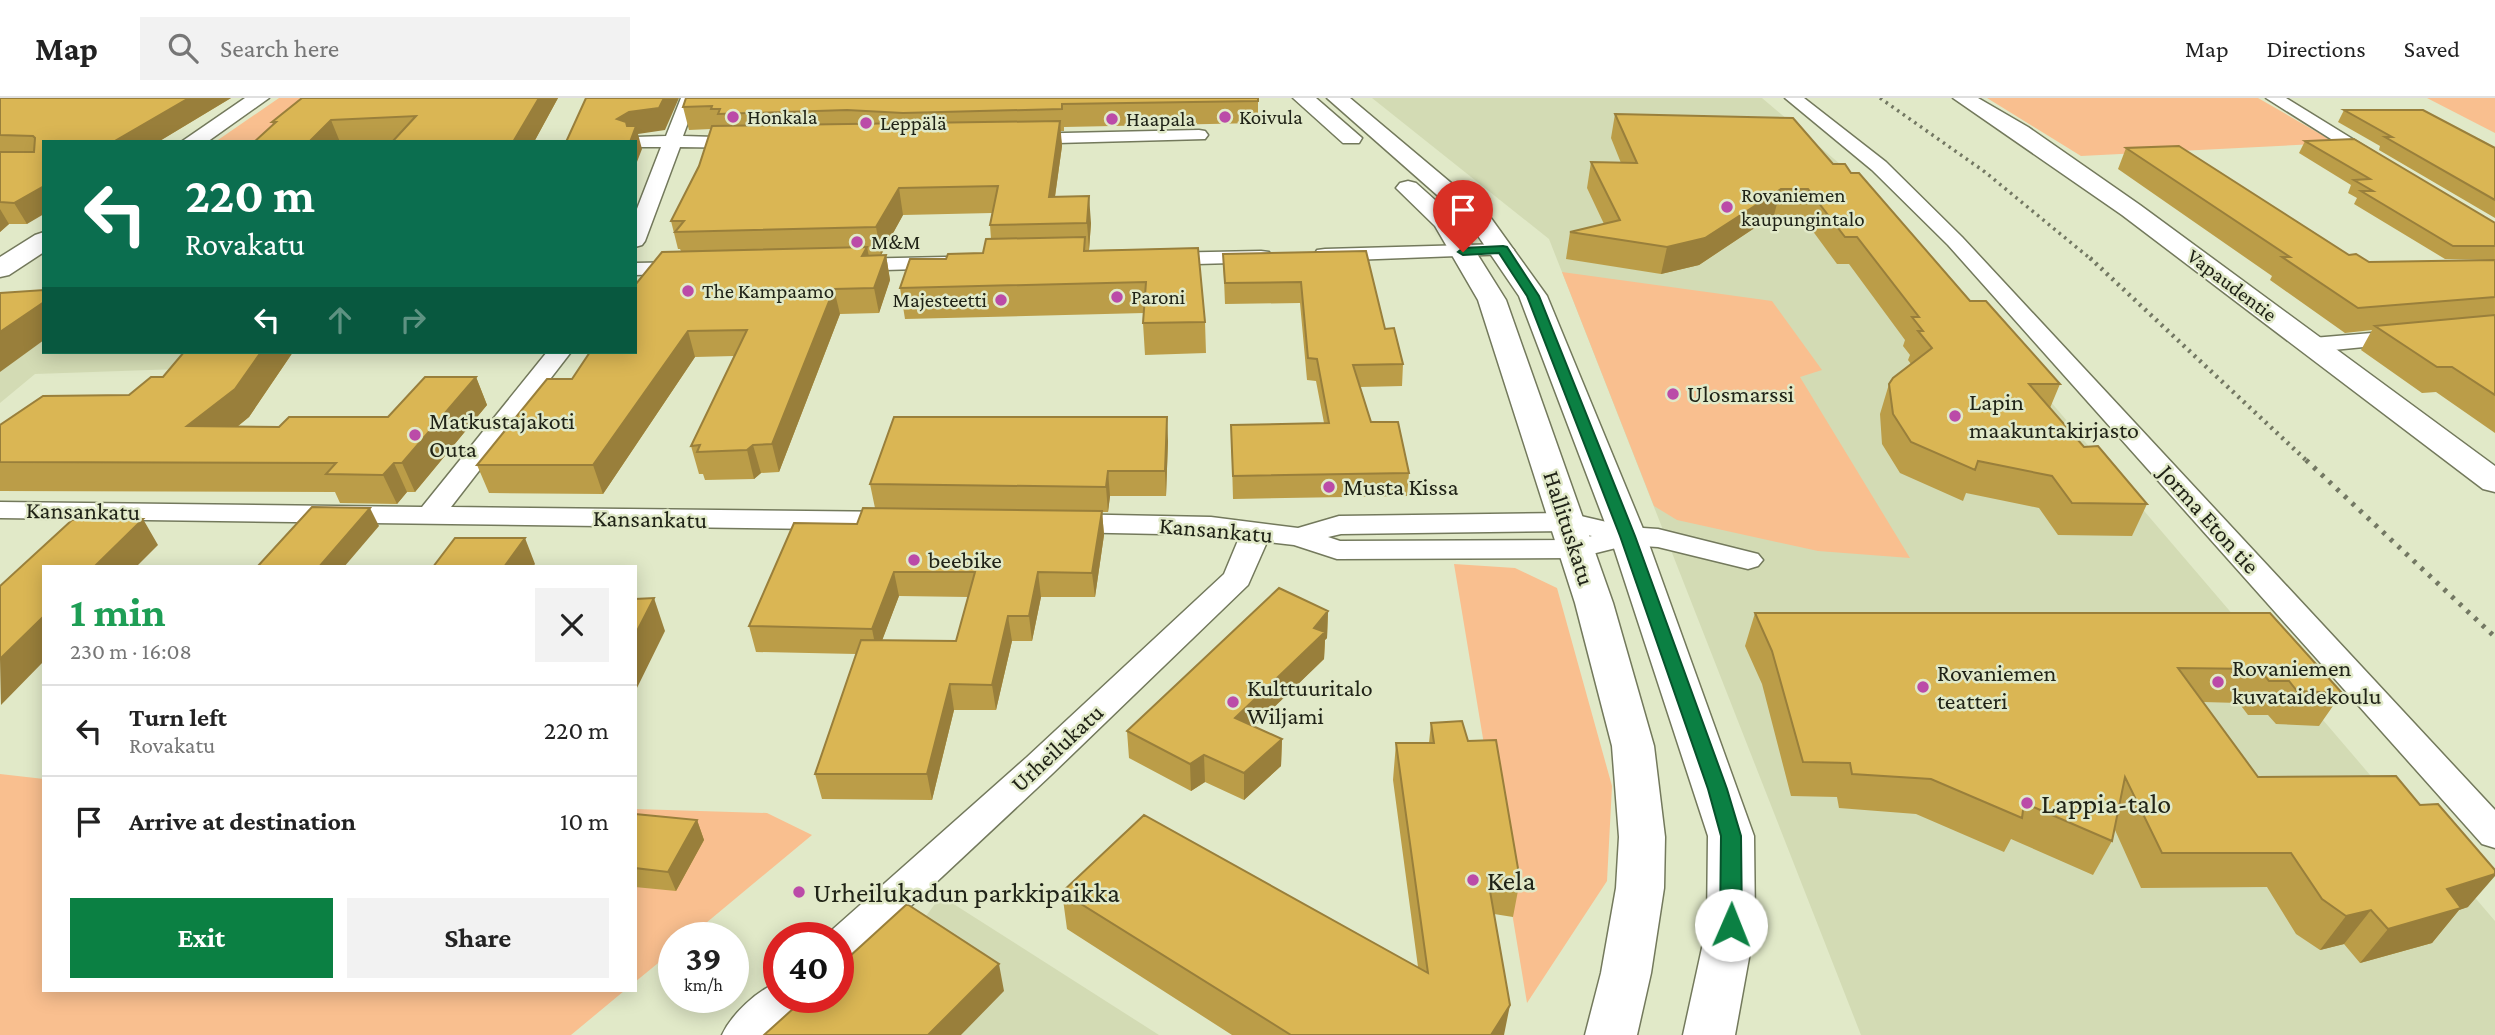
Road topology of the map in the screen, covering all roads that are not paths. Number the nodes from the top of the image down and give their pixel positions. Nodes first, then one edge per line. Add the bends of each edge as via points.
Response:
1 (259, 98) edge
2 (689, 98) edge
3 (1303, 98) edge
4 (1793, 98) edge
5 (1963, 98) edge
6 (2274, 98) edge
7 (1345, 119) edge
8 (1199, 135) dead end
9 (195, 140) edge
10 (672, 140) junction
11 (996, 140) edge
12 (637, 142) edge
13 (761, 142) edge
14 (2390, 167) edge
15 (637, 236) edge
16 (42, 241) edge
17 (1503, 250) junction
18 (1463, 252) junction
19 (1278, 256) edge
20 (1306, 256) edge
21 (1138, 259) edge
22 (971, 263) edge
23 (831, 265) edge
24 (705, 268) edge
25 (0, 269) edge
26 (637, 269) edge
27 (2427, 335) edge
28 (2313, 345) junction
29 (557, 354) edge
30 (2495, 482) edge
31 (0, 510) edge
32 (429, 517) junction
33 (928, 522) edge
34 (1039, 523) edge
35 (1256, 533) junction
36 (1572, 535) junction
37 (1628, 536) junction
38 (1748, 560) dead end
39 (2495, 834) edge
40 (854, 934) edge
41 (767, 1013) edge
42 (743, 1035) edge
43 (1611, 1035) edge
44 (1709, 1035) edge

1 - 9 street
2 - 10 street
3 - 7 street, Hallituskatu
4 - 39 street, Jorma Eton tie via 1879,166 1955,241
5 - 28 street, Vapaudentie via 2098,186
6 - 14 street
7 - 17 street, Hallituskatu via 1465,206
7 - 18 street, Hallituskatu via 1445,222
8 - 11 street
10 - 12 street
10 - 13 street
10 - 15 street
16 - 25 street
17 - 18 street
17 - 37 street, Hallituskatu via 1533,296
18 - 20 street
18 - 36 street, Hallituskatu via 1492,300
19 - 21 street
22 - 23 street
24 - 26 street
27 - 28 street
28 - 30 street, Vapaudentie
29 - 32 street
31 - 32 street, Kansankatu
32 - 33 street, Kansankatu
34 - 35 street, Kansankatu via 1164,524
35 - 36 street, Kansankatu via 1299,537 1338,550
35 - 40 street, Urheilukatu via 1237,578
36 - 37 street, Kansankatu
36 - 43 street, Hallituskatu via 1633,746 1642,837 1640,888
37 - 38 street, Kansankatu via 1658,538
37 - 44 street, Hallituskatu via 1731,836 1731,925
41 - 42 street

